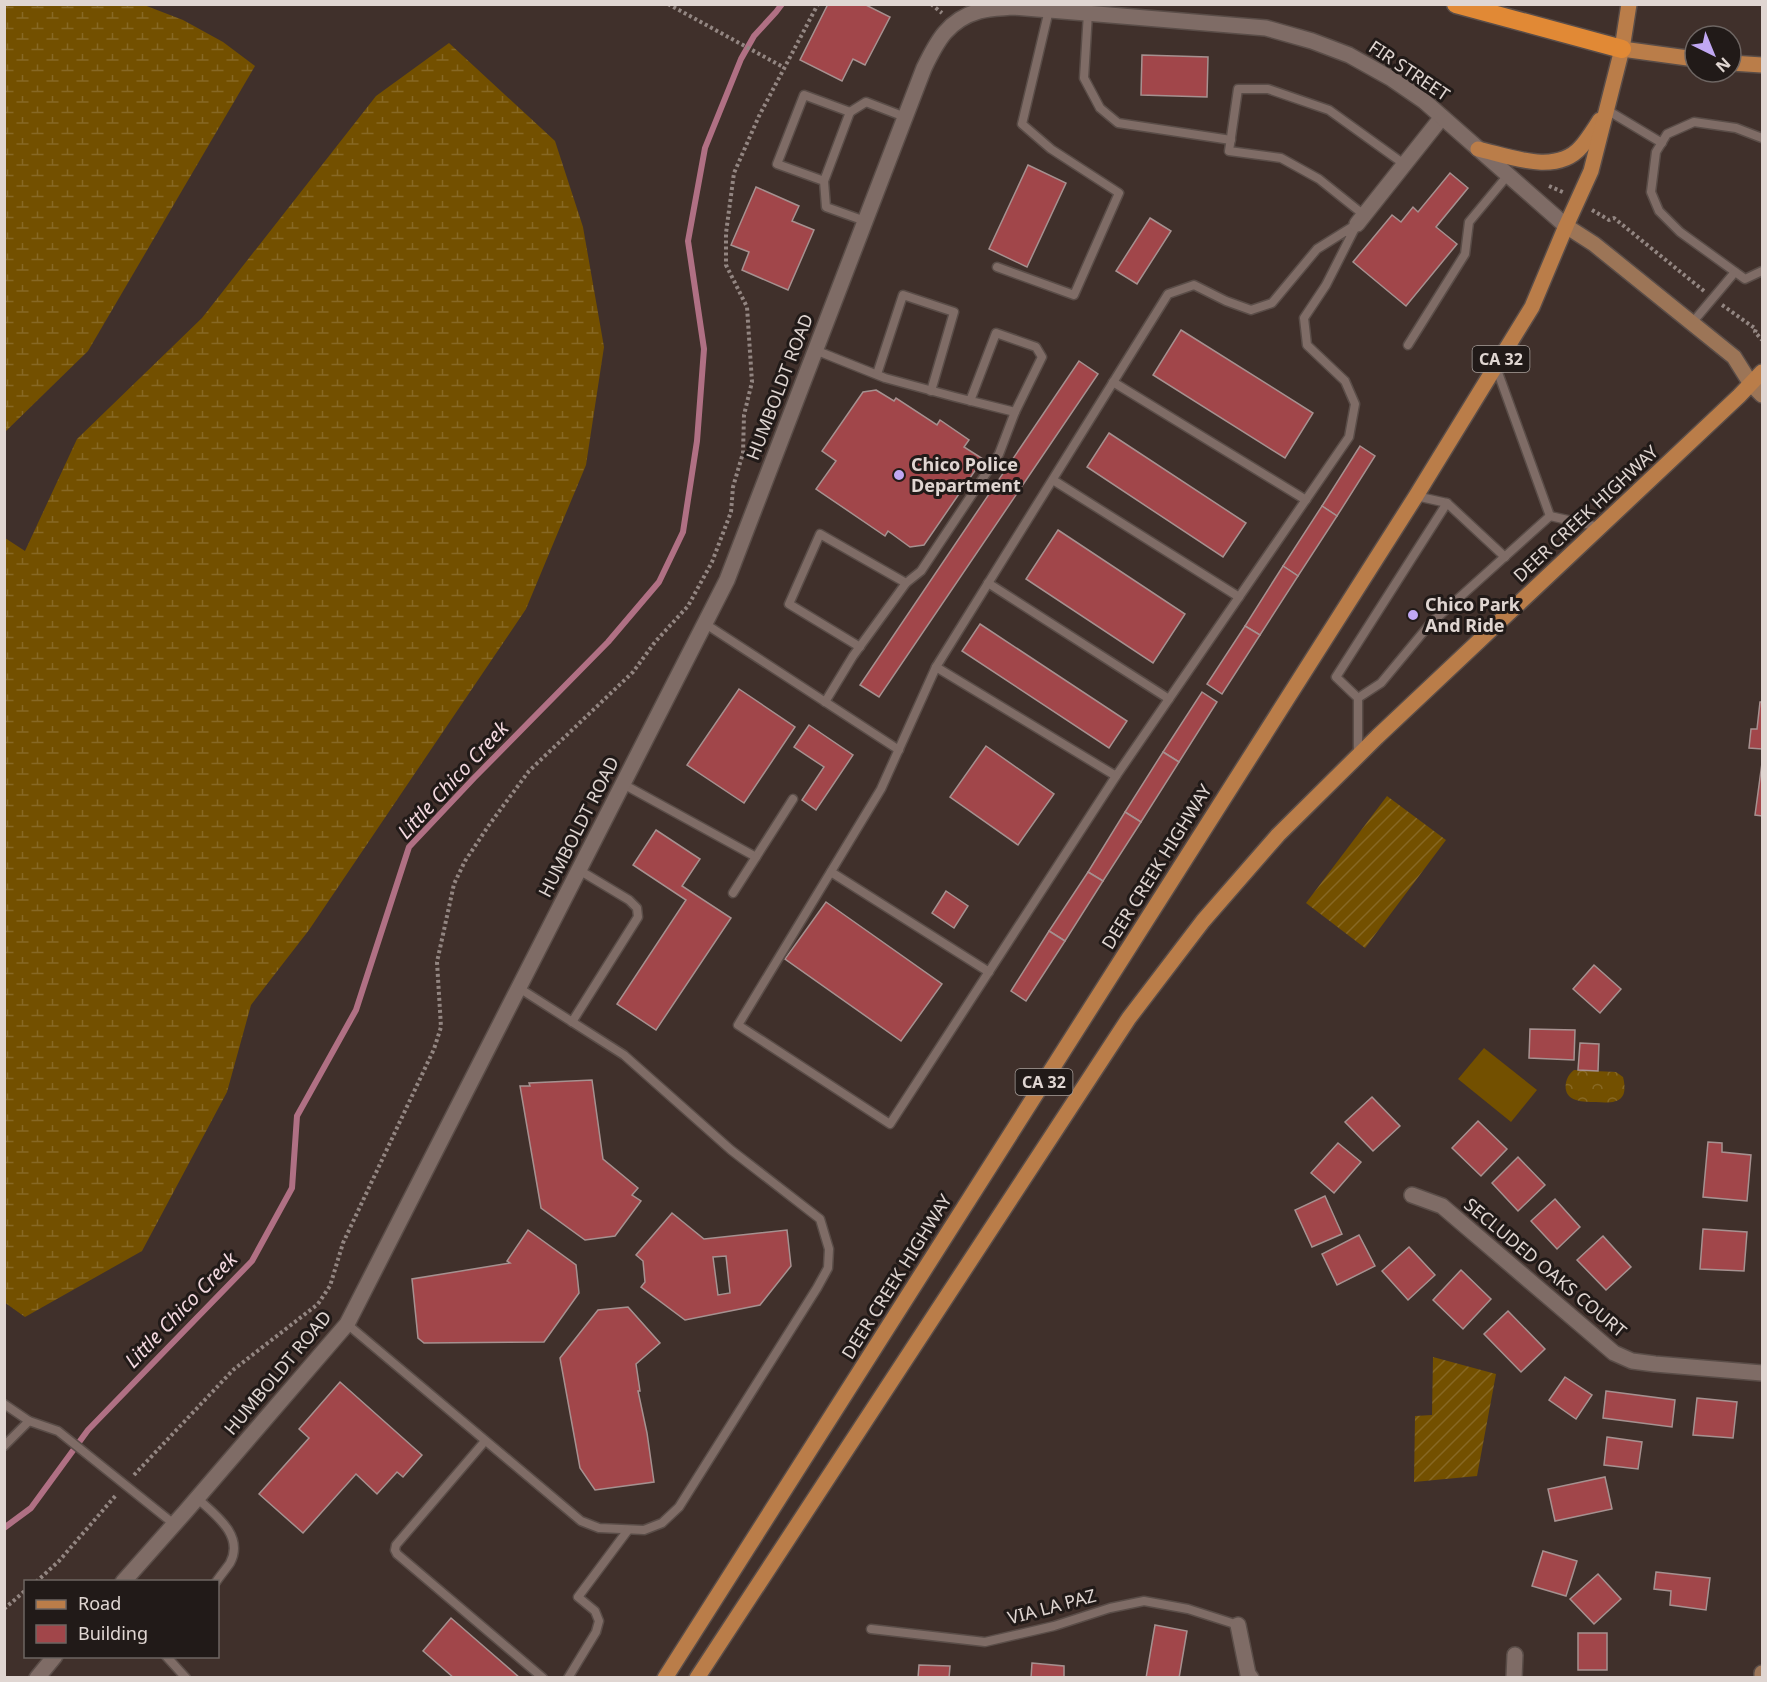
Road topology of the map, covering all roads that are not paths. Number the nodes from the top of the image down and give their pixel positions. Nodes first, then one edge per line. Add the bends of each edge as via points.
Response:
1 (1456, 4) edge
2 (1629, 4) edge
3 (1049, 10) junction
4 (1088, 13) junction
5 (953, 23) joint
6 (1622, 49) junction
7 (1683, 57) edge
8 (1743, 63) edge
9 (1762, 64) edge
10 (1606, 110) junction
11 (850, 112) junction
12 (905, 117) junction
13 (1442, 117) junction
14 (1762, 138) edge
15 (1231, 140) junction
16 (1662, 143) junction
17 (1478, 148) junction
18 (1404, 164) junction
19 (1508, 175) junction
20 (824, 181) junction
21 (1361, 219) junction
22 (866, 220) junction
23 (1566, 226) junction
24 (997, 267) dead end
25 (1762, 271) edge
26 (1735, 272) junction
27 (1692, 323) junction
28 (1408, 345) dead end
29 (815, 350) junction
30 (1496, 367) junction
31 (1762, 372) edge
32 (877, 374) junction
33 (1113, 382) junction
34 (1757, 390) edge
35 (931, 391) junction
36 (970, 401) junction
37 (1015, 411) junction
38 (1053, 480) junction
39 (1416, 496) junction
40 (1306, 500) junction
41 (1447, 503) junction
42 (1550, 516) junction
43 (1600, 527) junction
44 (1505, 557) junction
45 (906, 583) junction
46 (988, 583) junction
47 (1239, 597) junction
48 (704, 623) junction
49 (860, 647) junction
50 (936, 667) junction
51 (1358, 698) junction
52 (1169, 699) junction
53 (825, 702) junction
54 (898, 750) junction
55 (1358, 755) junction
56 (1116, 776) junction
57 (623, 784) junction
58 (793, 799) dead end
59 (756, 857) junction
60 (579, 870) junction
61 (831, 872) junction
62 (733, 893) dead end
63 (989, 972) junction
64 (519, 988) junction
65 (572, 1022) junction
66 (1412, 1195) dead end
67 (347, 1324) junction
68 (1762, 1373) edge
69 (4, 1404) edge
70 (30, 1421) junction
71 (485, 1441) junction
72 (4, 1446) edge
73 (197, 1498) junction
74 (174, 1524) junction
75 (628, 1530) junction
76 (124, 1580) edge
77 (217, 1580) edge
78 (1238, 1625) joint
79 (872, 1629) dead end
80 (1515, 1655) dead end
81 (53, 1658) edge
82 (168, 1658) edge
83 (37, 1677) edge
84 (186, 1677) edge
85 (543, 1677) edge
86 (568, 1677) edge
87 (665, 1677) edge
88 (697, 1677) edge
89 (1251, 1677) edge
90 (1514, 1677) edge

1 - 6 highway
2 - 6 main road, CA 32
3 - 4 street, FIR STREET
3 - 5 street, FIR STREET via 1012,7 979,11
3 - 24 lane via 1022,124 1051,149 1119,193 1074,295
4 - 13 street, FIR STREET via 1266,28 1312,41 1349,55 1392,79
4 - 15 lane via 1084,78 1100,108 1118,123
5 - 12 street, HUMBOLDT ROAD via 938,40
6 - 7 main road
6 - 10 main road, DEER CREEK HIGHWAY / CA 32
8 - 9 main road
10 - 16 lane
10 - 17 main road via 1580,148 1562,161 1537,162
10 - 23 main road, DEER CREEK HIGHWAY / CA 32 via 1590,171
11 - 12 lane via 866,102
11 - 20 lane
11 - 20 lane via 804,95 777,164
12 - 22 street, HUMBOLDT ROAD
13 - 17 street, FIR STREET
13 - 18 street
14 - 16 lane via 1736,128 1694,122 1667,134
15 - 18 lane via 1238,89 1268,89 1329,110
15 - 21 lane via 1229,152 1281,158 1319,179
16 - 26 lane via 1656,152 1651,192 1659,211 1680,232
17 - 19 street, FIR STREET
18 - 21 street
19 - 23 street, FIR STREET
19 - 28 lane via 1470,222 1465,254
20 - 22 lane via 826,207
21 - 33 lane via 1317,249 1272,303 1251,310 1194,285 1168,294
21 - 40 lane via 1304,318 1307,345 1345,381 1355,404 1349,437
22 - 29 street, HUMBOLDT ROAD
23 - 27 street, FIR STREET
23 - 30 main road, DEER CREEK HIGHWAY / CA 32 via 1532,307
25 - 26 lane via 1745,279
26 - 27 lane
27 - 34 street, FIR STREET via 1734,357
29 - 32 lane
29 - 48 street, HUMBOLDT ROAD via 727,580
30 - 39 main road, DEER CREEK HIGHWAY / CA 32
30 - 42 lane
31 - 34 main road, CA 32
32 - 35 lane
32 - 35 lane via 903,295 954,312
33 - 38 lane
33 - 40 lane
34 - 43 main road, DEER CREEK HIGHWAY / CA 32
35 - 36 lane
36 - 37 lane
36 - 37 lane via 996,333 1036,347 1042,357
37 - 45 lane via 999,454 921,571
38 - 46 lane
38 - 47 lane
39 - 41 lane
39 - 87 main road, DEER CREEK HIGHWAY / CA 32
40 - 47 lane
41 - 44 lane
41 - 51 lane via 1336,676
42 - 43 lane
42 - 44 lane
43 - 55 main road, DEER CREEK HIGHWAY / CA 32
44 - 51 lane via 1430,624 1381,683
45 - 49 lane
45 - 49 lane via 820,534 789,604
46 - 50 lane
46 - 52 lane
47 - 52 lane
48 - 53 lane
48 - 57 street, HUMBOLDT ROAD
49 - 53 lane
50 - 54 lane
50 - 56 lane
51 - 55 lane
52 - 56 lane
53 - 54 lane
54 - 61 lane via 881,789
55 - 88 main road, DEER CREEK HIGHWAY / CA 32 via 1271,843 1203,921 1129,1018
56 - 63 lane
57 - 59 lane
57 - 60 street, HUMBOLDT ROAD
58 - 59 lane
59 - 62 lane
60 - 64 street, HUMBOLDT ROAD
60 - 65 lane via 629,900 637,908 638,917
61 - 63 lane
61 - 63 lane via 738,1025 890,1124
64 - 65 lane
64 - 67 street, HUMBOLDT ROAD
65 - 75 lane via 624,1055 731,1150 820,1219 829,1249 828,1268 818,1288 678,1507 662,1523 644,1530
66 - 68 street, SECLUDED OAKS COURT via 1442,1206 1614,1353 1654,1364
67 - 71 lane
67 - 73 street, HUMBOLDT ROAD
69 - 70 lane
70 - 72 lane
70 - 74 lane via 58,1431
71 - 75 lane via 581,1521 599,1528
71 - 85 lane via 395,1550
73 - 74 street, HUMBOLDT ROAD
73 - 77 lane via 227,1526 234,1544 231,1562
74 - 76 street, HUMBOLDT ROAD
75 - 86 lane via 578,1597 595,1611 599,1621
78 - 79 lane, VIA LA PAZ via 1188,1609 1144,1601 986,1642
78 - 89 street
80 - 90 street
81 - 83 street
82 - 84 lane

